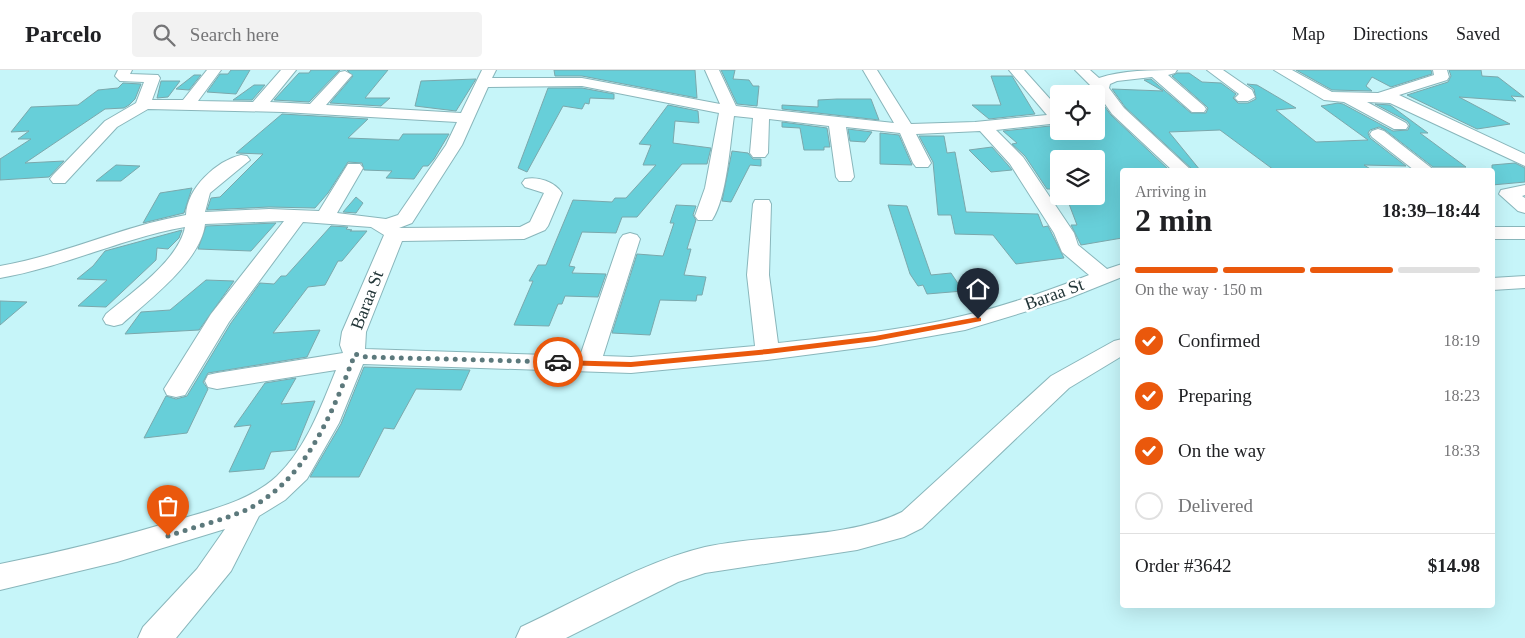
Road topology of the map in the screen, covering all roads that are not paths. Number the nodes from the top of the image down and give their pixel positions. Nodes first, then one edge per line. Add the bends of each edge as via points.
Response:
1 (125, 70) edge
2 (214, 70) edge
3 (290, 70) edge
4 (712, 70) edge
5 (870, 70) edge
6 (1016, 70) edge
7 (1082, 70) edge
8 (1214, 70) edge
9 (1280, 70) edge
10 (1309, 70) edge
11 (1440, 70) edge
12 (1162, 71) edge
13 (345, 75) dead end
14 (485, 77) edge
15 (1098, 85) edge
16 (1102, 85) edge
17 (1355, 97) junction
18 (1382, 97) junction
19 (1105, 98) edge
20 (1243, 98) dead end
21 (145, 104) junction
22 (187, 105) junction
23 (258, 106) junction
24 (315, 108) junction
25 (1050, 108) edge
26 (1198, 109) dead end
27 (726, 110) junction
28 (961, 112) dead end
29 (761, 115) junction
30 (465, 118) junction
31 (1050, 119) edge
32 (837, 122) junction
33 (1400, 126) dead end
34 (979, 127) junction
35 (906, 129) junction
36 (1378, 134) dead end
37 (759, 153) dead end
38 (242, 160) dead end
39 (1525, 161) edge
40 (922, 163) dead end
41 (354, 168) dead end
42 (1180, 168) edge
43 (1423, 168) edge
44 (845, 177) dead end
45 (59, 179) dead end
46 (530, 183) dead end
47 (1525, 190) edge
48 (762, 204) dead end
49 (1525, 207) edge
50 (297, 216) junction
51 (705, 216) dead end
52 (325, 218) junction
53 (196, 219) junction
54 (389, 230) junction
55 (630, 239) dead end
56 (0, 272) edge
57 (1113, 273) edge
58 (1525, 282) edge
59 (1495, 284) edge
60 (114, 319) dead end
61 (1120, 347) edge
62 (768, 352) junction
63 (354, 357) junction
64 (589, 363) junction
65 (217, 381) dead end
66 (176, 390) dead end
67 (247, 509) junction
68 (0, 576) edge
69 (155, 638) edge
70 (534, 638) edge

1 - 21 street via 122,76 125,78 153,78
2 - 22 street
3 - 23 street
4 - 27 street via 728,103
5 - 35 street
6 - 25 street
7 - 15 street
8 - 20 street via 1247,93
9 - 17 street via 1325,96
10 - 17 street
11 - 18 street via 1442,77
12 - 16 street via 1114,77
12 - 26 street
13 - 24 street
14 - 27 street via 582,82
14 - 30 street
17 - 18 street
17 - 33 street
18 - 39 street via 1399,100
19 - 42 street via 1111,112
21 - 22 street
21 - 45 street via 111,124
22 - 23 street
23 - 24 street
24 - 30 street
27 - 29 street
27 - 51 street via 714,188
28 - 34 street
29 - 32 street
29 - 37 street
30 - 54 street via 454,145 408,215
31 - 34 street
32 - 35 street
32 - 44 street
34 - 35 street
34 - 57 street via 1017,162 1064,234 1069,248
35 - 40 street
36 - 43 street
38 - 53 street via 203,189 197,197
41 - 52 street
46 - 54 street via 549,188 553,193 538,226 524,233
47 - 49 street via 1508,194
48 - 62 street via 758,275
50 - 52 street
50 - 53 street via 237,215
50 - 66 street via 219,319
52 - 54 street
53 - 56 street via 151,228 32,266
53 - 60 street via 193,234 180,254 153,285
54 - 63 street, Baraa St via 354,332
55 - 64 street
57 - 62 street, Baraa St via 965,323 875,339
58 - 59 street
61 - 70 street via 1060,382 912,520 894,529 857,538 705,560 668,572
62 - 64 street, Baraa St via 631,364
63 - 64 street, Baraa St
63 - 65 street via 321,366
63 - 67 street via 332,408 294,474 284,485
67 - 68 street via 152,541 72,563
67 - 69 street via 239,532 209,577

